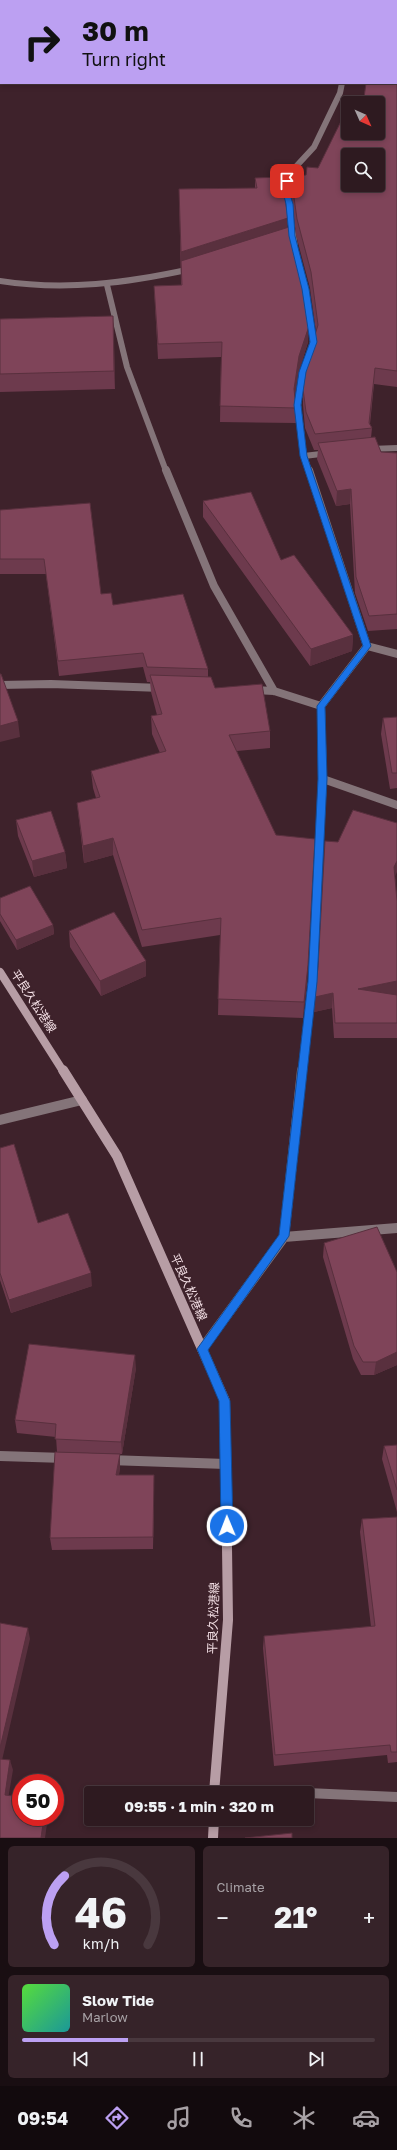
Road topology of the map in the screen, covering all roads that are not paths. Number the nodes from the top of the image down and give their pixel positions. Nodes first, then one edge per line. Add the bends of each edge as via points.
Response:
1 (342, 84) edge
2 (292, 236) junction
3 (285, 239) edge
4 (296, 251) edge
5 (298, 259) edge
6 (197, 268) edge
7 (0, 281) edge
8 (107, 285) junction
9 (397, 448) edge
10 (362, 450) edge
11 (340, 452) edge
12 (304, 456) junction
13 (367, 646) junction
14 (397, 654) edge
15 (0, 685) edge
16 (170, 688) edge
17 (242, 690) edge
18 (274, 691) junction
19 (321, 706) junction
20 (323, 779) junction
21 (397, 805) edge
22 (0, 972) edge
23 (82, 1100) junction
24 (0, 1120) edge
25 (397, 1228) edge
26 (284, 1236) junction
27 (202, 1349) junction
28 (0, 1456) edge
29 (77, 1459) edge
30 (100, 1459) edge
31 (226, 1464) junction
32 (214, 1786) edge
33 (314, 1793) edge
34 (397, 1797) edge
35 (214, 1826) edge
36 (213, 1838) edge

1 - 2 street via 314,147 290,173 285,188
2 - 3 street
2 - 4 street
5 - 12 street via 306,289 314,342 303,372 298,405
6 - 8 street
7 - 8 street via 53,287
8 - 18 street via 127,367 175,494 214,586
9 - 10 street
11 - 12 street
12 - 13 street
13 - 14 street
13 - 19 street
15 - 16 street
17 - 18 street
18 - 19 street
19 - 20 street
20 - 21 street
20 - 26 street via 312,982
22 - 23 main road, 平良久松港線
23 - 24 street
23 - 27 main road, 平良久松港線 via 117,1156
25 - 26 street
26 - 27 street
27 - 31 main road, 平良久松港線 via 225,1401
28 - 29 street
30 - 31 street
31 - 32 main road, 平良久松港線 via 228,1620
33 - 34 street
35 - 36 main road

